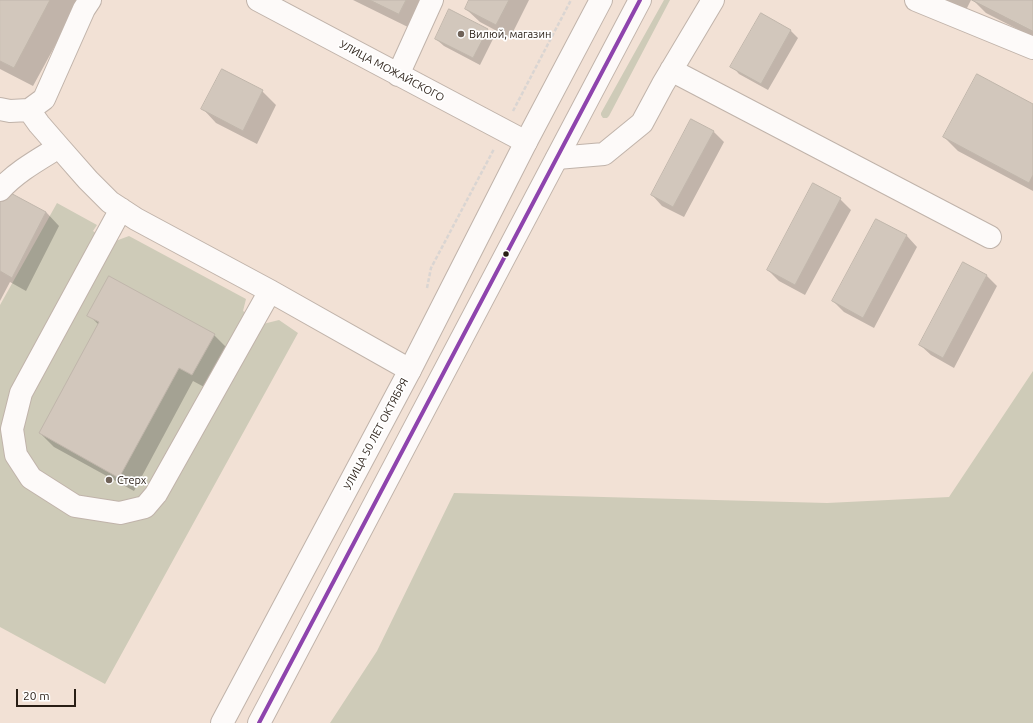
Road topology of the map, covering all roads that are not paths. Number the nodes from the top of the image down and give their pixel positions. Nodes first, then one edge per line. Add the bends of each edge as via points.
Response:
1 (90, 0) edge
2 (258, 0) edge
3 (432, 0) edge
4 (601, 0) edge
5 (640, 0) edge
6 (713, 0) edge
7 (916, 0) edge
8 (1033, 48) edge
9 (671, 70) junction
10 (398, 75) junction
11 (0, 109) edge
12 (29, 110) junction
13 (526, 142) junction
14 (59, 147) junction
15 (557, 158) junction
16 (0, 190) edge
17 (121, 210) junction
18 (990, 237) dead end
19 (270, 291) junction
20 (410, 370) junction
21 (222, 723) edge
22 (259, 723) edge

1 - 12 main road via 84,8 44,98
2 - 10 main road, УЛИЦА МОЖАЙСКОГО
3 - 10 main road
4 - 13 main road
5 - 15 main road
6 - 9 main road
7 - 8 main road
9 - 15 main road via 642,123 604,154
9 - 18 main road
10 - 13 main road, УЛИЦА МОЖАЙСКОГО
11 - 12 main road
12 - 14 main road
13 - 15 main road, УЛИЦА МОЖАЙСКОГО
13 - 20 main road, УЛИЦА 50 ЛЕТ ОКТЯБРЯ
14 - 16 main road via 27,167
14 - 17 main road via 88,180
15 - 22 main road
17 - 19 main road
17 - 19 main road via 21,393 12,429 16,455 32,478 75,506 120,513 145,507 156,494
19 - 20 main road
20 - 21 main road, УЛИЦА 50 ЛЕТ ОКТЯБРЯ

